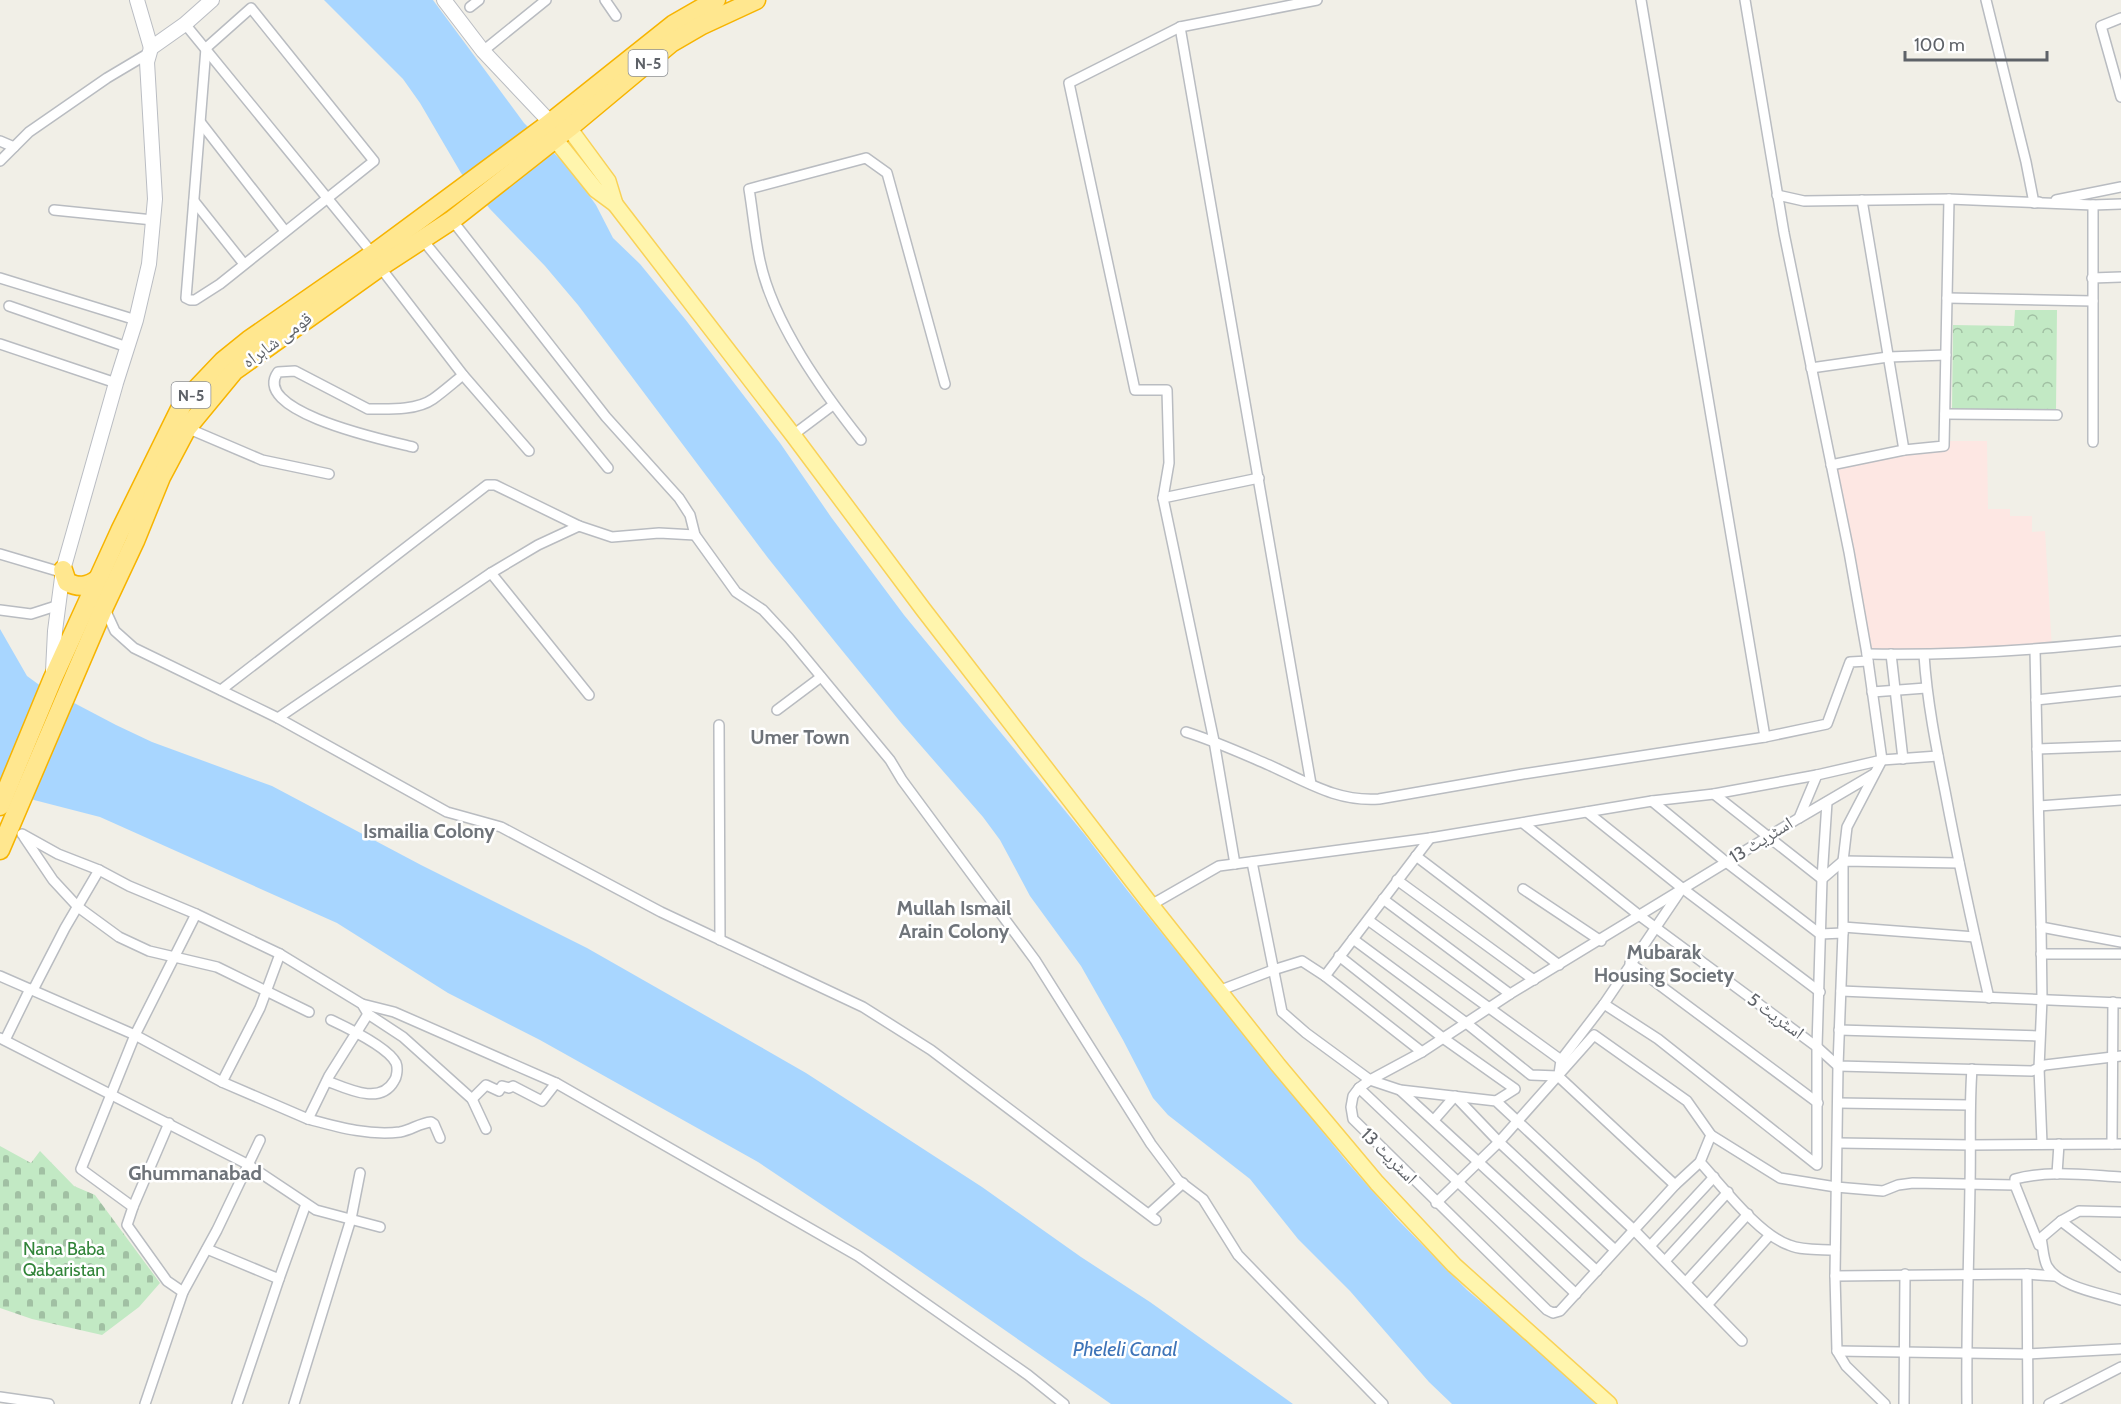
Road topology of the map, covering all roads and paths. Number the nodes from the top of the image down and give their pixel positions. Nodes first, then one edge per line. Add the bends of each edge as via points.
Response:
1 (137, 0) edge
2 (212, 0) edge
3 (444, 0) edge
4 (479, 0) edge
5 (546, 0) edge
6 (605, 0) edge
7 (716, 0) edge
8 (756, 0) edge
9 (1317, 0) edge
10 (1641, 0) edge
11 (1744, 0) edge
12 (1986, 0) edge
13 (470, 7) dead end
14 (616, 16) dead end
15 (2121, 18) edge
16 (185, 24) junction
17 (1180, 27) junction
18 (667, 38) junction
19 (206, 48) junction
20 (150, 51) junction
21 (483, 51) junction
22 (2121, 97) edge
23 (201, 123) junction
24 (554, 131) junction
25 (0, 141) edge
26 (14, 147) junction
27 (0, 161) edge
28 (2121, 187) edge
29 (1777, 195) junction
30 (327, 198) junction
31 (1862, 200) junction
32 (1949, 200) junction
33 (194, 201) junction
34 (2034, 203) junction
35 (2121, 204) edge
36 (2093, 205) junction
37 (54, 210) dead end
38 (153, 220) junction
39 (452, 220) junction
40 (285, 231) junction
41 (422, 239) junction
42 (377, 261) junction
43 (244, 264) junction
44 (2121, 277) edge
45 (0, 278) edge
46 (2092, 278) junction
47 (1947, 298) junction
48 (2093, 301) junction
49 (9, 306) dead end
50 (136, 320) junction
51 (0, 344) edge
52 (127, 347) junction
53 (254, 347) junction
54 (1946, 355) junction
55 (1888, 357) junction
56 (1811, 368) junction
57 (463, 375) junction
58 (116, 383) junction
59 (945, 384) dead end
60 (833, 405) junction
61 (1945, 414) junction
62 (2058, 415) dead end
63 (187, 428) junction
64 (793, 435) junction
65 (861, 440) dead end
66 (2093, 442) dead end
67 (413, 447) dead end
68 (1904, 450) junction
69 (529, 451) dead end
70 (1831, 465) junction
71 (608, 468) dead end
72 (329, 474) dead end
73 (1259, 478) junction
74 (1163, 498) junction
75 (579, 526) junction
76 (695, 535) junction
77 (0, 554) edge
78 (115, 565) junction
79 (64, 571) junction
80 (491, 573) junction
81 (98, 579) junction
82 (59, 605) junction
83 (104, 607) junction
84 (0, 610) edge
85 (2121, 641) edge
86 (2035, 650) junction
87 (1891, 654) junction
88 (1924, 655) junction
89 (1868, 657) junction
90 (821, 677) junction
91 (53, 678) junction
92 (1926, 688) junction
93 (221, 690) junction
94 (1895, 691) junction
95 (2121, 691) edge
96 (1872, 692) junction
97 (589, 695) dead end
98 (2036, 700) junction
99 (777, 710) dead end
100 (278, 718) junction
101 (719, 725) dead end
102 (1186, 732) dead end
103 (1765, 737) junction
104 (1214, 741) junction
105 (2121, 746) edge
106 (2037, 749) junction
107 (1938, 756) junction
108 (1903, 759) junction
109 (1882, 760) junction
110 (1874, 774) junction
111 (1817, 775) junction
112 (1311, 784) junction
113 (1714, 794) junction
114 (2121, 800) edge
115 (1652, 801) junction
116 (1827, 802) junction
117 (2039, 806) junction
118 (1587, 812) junction
119 (1799, 818) junction
120 (11, 822) edge
121 (1523, 823) junction
122 (1767, 837) junction
123 (1430, 838) junction
124 (0, 850) edge
125 (1416, 856) junction
126 (1843, 861) junction
127 (1252, 862) junction
128 (1726, 862) junction
129 (1959, 863) junction
130 (1235, 864) junction
131 (99, 870) junction
132 (1822, 879) junction
133 (1397, 880) junction
134 (1682, 888) junction
135 (1523, 889) dead end
136 (1383, 899) junction
137 (1151, 905) junction
138 (78, 907) junction
139 (196, 914) junction
140 (1640, 916) junction
141 (1368, 920) junction
142 (1654, 927) junction
143 (2041, 927) junction
144 (1843, 930) junction
145 (1820, 934) junction
146 (1975, 937) junction
147 (1353, 939) junction
148 (720, 940) junction
149 (1601, 940) junction
150 (2121, 942) edge
151 (280, 954) junction
152 (2042, 954) junction
153 (2121, 954) edge
154 (1339, 956) junction
155 (174, 959) junction
156 (1630, 963) junction
157 (1559, 965) junction
158 (1274, 970) junction
159 (0, 975) edge
160 (1324, 976) junction
161 (1534, 980) junction
162 (31, 990) junction
163 (266, 990) junction
164 (1221, 990) junction
165 (1841, 991) junction
166 (1820, 992) junction
167 (1510, 994) junction
168 (1989, 998) junction
169 (2042, 999) junction
170 (2117, 1003) edge
171 (362, 1004) junction
172 (1604, 1004) junction
173 (1488, 1008) junction
174 (309, 1012) dead end
175 (368, 1014) junction
176 (331, 1020) dead end
177 (1465, 1022) junction
178 (1839, 1030) junction
179 (356, 1033) junction
180 (135, 1035) junction
181 (2039, 1036) junction
182 (1443, 1038) junction
183 (2, 1039) edge
184 (1817, 1047) junction
185 (1422, 1053) junction
186 (2117, 1057) edge
187 (1561, 1060) junction
188 (1838, 1066) junction
189 (2039, 1068) junction
190 (1972, 1070) junction
191 (1531, 1075) junction
192 (1558, 1076) junction
193 (1370, 1080) junction
194 (327, 1081) junction
195 (222, 1082) junction
196 (556, 1083) junction
197 (1359, 1088) junction
198 (1515, 1089) junction
199 (1400, 1090) junction
200 (111, 1096) junction
201 (1455, 1096) junction
202 (472, 1099) junction
203 (1496, 1101) junction
204 (1818, 1103) junction
205 (1838, 1103) junction
206 (1969, 1105) junction
207 (308, 1119) junction
208 (1434, 1120) junction
209 (1518, 1122) junction
210 (169, 1123) junction
211 (486, 1129) dead end
212 (1711, 1135) junction
213 (440, 1138) dead end
214 (260, 1140) dead end
215 (1499, 1142) junction
216 (1838, 1143) junction
217 (2042, 1144) junction
218 (2059, 1144) junction
219 (2116, 1144) edge
220 (1971, 1145) junction
221 (1480, 1162) junction
222 (1700, 1162) junction
223 (247, 1164) junction
224 (360, 1173) dead end
225 (2057, 1174) junction
226 (1714, 1177) junction
227 (2121, 1177) edge
228 (1183, 1183) junction
229 (1459, 1183) junction
230 (1970, 1184) junction
231 (1675, 1185) junction
232 (2015, 1185) junction
233 (1836, 1187) junction
234 (1728, 1192) junction
235 (1437, 1203) junction
236 (306, 1204) junction
237 (134, 1207) junction
238 (2121, 1212) edge
239 (1748, 1214) junction
240 (351, 1219) junction
241 (2061, 1221) junction
242 (380, 1227) dead end
243 (1634, 1230) junction
244 (1769, 1236) junction
245 (1650, 1246) junction
246 (207, 1249) junction
247 (1616, 1250) junction
248 (1835, 1250) junction
249 (1665, 1261) junction
250 (2046, 1264) junction
251 (2121, 1267) edge
252 (1597, 1271) junction
253 (1905, 1274) junction
254 (1967, 1274) junction
255 (2027, 1274) junction
256 (1835, 1276) junction
257 (2054, 1276) junction
258 (279, 1279) junction
259 (1686, 1282) junction
260 (183, 1292) junction
261 (1576, 1294) junction
262 (2121, 1300) edge
263 (1708, 1304) junction
264 (1742, 1341) dead end
265 (2121, 1349) edge
266 (1837, 1351) junction
267 (1905, 1353) junction
268 (1966, 1353) junction
269 (2027, 1354) junction
270 (2121, 1367) edge
271 (0, 1397) edge
272 (49, 1404) edge
273 (145, 1404) edge
274 (237, 1404) edge
275 (294, 1404) edge
276 (1064, 1404) edge
277 (1383, 1404) edge
278 (1609, 1404) edge
279 (1886, 1404) edge
280 (1904, 1404) edge
281 (1967, 1404) edge
282 (2028, 1404) edge
283 (2049, 1404) edge

1 - 20 street
2 - 16 street
3 - 21 street
4 - 13 street
5 - 21 street
6 - 14 street
7 - 18 highway, قومی شاہراہ / N-5 via 697,9
8 - 18 highway, قومی شاہراہ / N-5
9 - 17 street
10 - 103 street
11 - 29 street
12 - 34 street
15 - 22 street via 2102,26
16 - 19 street
16 - 20 street
17 - 73 street
17 - 74 street via 1069,83 1134,390 1167,390 1169,463
18 - 24 highway, قومی شاہراہ / N-5
19 - 23 street
19 - 30 street
19 - 30 street via 251,8 374,161
20 - 26 street via 29,132
20 - 38 street via 147,62
21 - 24 street
23 - 33 street
23 - 40 street
24 - 39 highway, قومی شاہراہ / N-5
24 - 42 highway, قومی شاہراہ / N-5 via 441,203
24 - 64 main road via 608,181 615,204
25 - 26 street
26 - 27 street
28 - 34 street
29 - 31 street via 1803,201
29 - 56 street
30 - 40 street
30 - 42 street
31 - 32 street
31 - 55 street
32 - 34 street
32 - 47 street
33 - 43 street
33 - 43 street via 186,297 195,300
34 - 36 street
35 - 36 street
36 - 46 street
37 - 38 street
38 - 50 street via 145,286
39 - 41 highway, قومی شاہراہ / N-5
39 - 76 street via 606,417 679,498 690,515
40 - 43 street
41 - 42 highway, قومی شاہراہ / N-5
41 - 71 street
42 - 53 highway, قومی شاہراہ / N-5
42 - 57 street
44 - 46 street
45 - 50 street
46 - 48 street
47 - 48 street
47 - 54 street
48 - 66 street
49 - 52 street
50 - 52 street
51 - 58 street
52 - 58 street
53 - 63 highway, قومی شاہراہ / N-5
53 - 78 highway, قومی شاہراہ / N-5 via 223,361 183,403
54 - 55 street
54 - 61 street
55 - 56 street
55 - 68 street
56 - 70 street
57 - 67 street via 431,401 381,409 368,409 295,371 278,372 274,377 273,387 280,397 311,417 346,431
57 - 69 street
58 - 79 street
59 - 60 street via 887,173 866,158 749,189 760,263 773,301
60 - 64 street
60 - 65 street
61 - 62 street
61 - 68 street via 1944,446
63 - 72 street via 262,460
63 - 78 highway, قومی شاہراہ / N-5
64 - 137 main road
68 - 70 street
70 - 89 street
73 - 74 street
73 - 112 street
74 - 104 street
75 - 76 street via 612,537
75 - 80 street
75 - 93 street via 495,485 487,486
76 - 90 street via 736,592 763,610
77 - 79 street
78 - 81 highway, قومی شاہراہ / N-5
78 - 83 highway, قومی شاہراہ / N-5
79 - 81 highway via 67,582 74,586 84,587
79 - 82 street
80 - 97 street
80 - 100 street
81 - 91 highway, قومی شاہراہ / N-5
82 - 84 street via 32,614
82 - 91 street
83 - 93 street via 116,631 134,648
83 - 120 highway, قومی شاہراہ / N-5
85 - 86 street
86 - 88 street
86 - 98 street
87 - 88 street
87 - 89 street
87 - 94 street
88 - 92 street
89 - 96 street
89 - 103 street via 1850,662 1827,724
90 - 99 street
90 - 228 street via 890,760 1035,960 1151,1144
91 - 120 highway, قومی شاہراہ / N-5
92 - 94 street
92 - 107 street
93 - 100 street
94 - 96 street
94 - 108 street
95 - 98 street
96 - 109 street
98 - 106 street
100 - 148 street via 447,812 501,827
101 - 148 street
102 - 104 street
103 - 112 street via 1379,799 1358,801
104 - 112 street
104 - 130 street
105 - 106 street
106 - 117 street
107 - 108 street
107 - 129 street
108 - 109 street
109 - 110 street
109 - 111 street
110 - 116 street
110 - 126 street via 1847,827
111 - 113 street
111 - 119 street, اسٹریٹ 13
113 - 115 street
113 - 122 street
114 - 117 street
115 - 118 street
115 - 128 street
116 - 119 street
116 - 132 street
117 - 143 street
118 - 121 street
118 - 134 street
119 - 122 street, اسٹریٹ 13
120 - 124 highway, قومی شاہراہ / N-5
120 - 131 street via 58,854
120 - 138 street via 52,879
121 - 123 street
121 - 140 street, اسٹریٹ 5
122 - 128 street, اسٹریٹ 13
122 - 132 street
123 - 125 street
123 - 127 street
125 - 133 street
125 - 157 street
126 - 129 street
126 - 132 street
126 - 144 street
127 - 130 street
127 - 158 street
128 - 134 street, اسٹریٹ 13
128 - 145 street
129 - 146 street
130 - 137 street via 1219,866
131 - 138 street
131 - 139 street
132 - 145 street
133 - 136 street
133 - 161 street
134 - 140 street, اسٹریٹ 13
134 - 142 street
134 - 166 street
135 - 149 street
136 - 141 street
136 - 167 street
137 - 164 main road
138 - 155 street via 119,937
138 - 162 street
139 - 151 street
139 - 155 street
140 - 142 street, اسٹریٹ 5
140 - 149 street, اسٹریٹ 13
141 - 147 street
141 - 173 street
142 - 156 street
142 - 184 street, اسٹریٹ 5
143 - 150 street
143 - 152 street
144 - 145 street
144 - 146 street
144 - 165 street
145 - 166 street
146 - 168 street
147 - 154 street
147 - 177 street
148 - 228 street via 863,1007 931,1050 1153,1217
149 - 157 street, اسٹریٹ 13
151 - 163 street
151 - 171 street
152 - 153 street
152 - 169 street
154 - 160 street
154 - 182 street
155 - 163 street via 217,967
155 - 180 street
156 - 172 street
156 - 204 street
157 - 161 street, اسٹریٹ 13
158 - 160 street via 1302,961
158 - 164 street
158 - 193 street via 1282,1012
159 - 162 street
160 - 185 street
161 - 167 street, اسٹریٹ 13
162 - 180 street
162 - 183 street
163 - 174 street
163 - 195 street
164 - 278 main road via 1278,1065 1393,1200 1454,1265
165 - 168 street
165 - 178 street
166 - 184 street
167 - 173 street, اسٹریٹ 13
168 - 169 street
169 - 170 street
169 - 181 street
170 - 186 street
171 - 175 street
171 - 196 street via 394,1012
172 - 187 street
172 - 204 street via 1658,1039 1816,1165
173 - 177 street, اسٹریٹ 13
173 - 187 street
175 - 179 street
175 - 202 street via 403,1037
176 - 179 street
177 - 182 street, اسٹریٹ 13
177 - 191 street
178 - 181 street
178 - 188 street
179 - 194 street
179 - 194 street via 375,1043 396,1063 395,1080 385,1091 373,1094
180 - 195 street
180 - 200 street
181 - 189 street
182 - 185 street, اسٹریٹ 13
182 - 198 street
183 - 200 street
184 - 188 street, اسٹریٹ 5
184 - 204 street
185 - 193 street, اسٹریٹ 13
186 - 189 street
186 - 219 street
187 - 192 street
188 - 190 street
188 - 205 street
189 - 190 street
189 - 217 street
190 - 206 street
191 - 192 street
191 - 198 street
192 - 209 street
192 - 212 street via 1594,1035 1687,1101
192 - 231 street
193 - 197 street, اسٹریٹ 13
193 - 199 street
194 - 207 street
195 - 207 street
196 - 202 street via 542,1101 513,1086 502,1086 499,1091 486,1085
196 - 276 street via 858,1256
197 - 229 street
197 - 235 street, اسٹریٹ 13 via 1353,1096 1353,1119
198 - 203 street
199 - 201 street
199 - 208 street
200 - 210 street
200 - 237 street via 81,1169
201 - 203 street
201 - 208 street
201 - 215 street
202 - 211 street
203 - 209 street
205 - 206 street
205 - 216 street
206 - 220 street
207 - 213 street via 355,1131 380,1132 400,1132 431,1122
208 - 221 street
209 - 215 street
209 - 243 street
210 - 223 street
210 - 237 street
212 - 222 street, اسٹریٹ 13
212 - 233 street via 1780,1178
214 - 223 street
215 - 221 street
215 - 247 street
216 - 220 street
216 - 233 street
217 - 218 street
217 - 220 street
218 - 219 street
218 - 225 street
220 - 230 street
221 - 229 street
221 - 252 street
222 - 226 street
222 - 231 street, اسٹریٹ 13
223 - 236 street
223 - 246 street
224 - 240 street
225 - 227 street
225 - 232 street via 2030,1175 2015,1179
226 - 234 street
226 - 245 street
228 - 277 street via 1203,1199 1238,1255
229 - 235 street
229 - 261 street
230 - 232 street
230 - 233 street via 1913,1183 1883,1191
230 - 254 street
231 - 243 street, اسٹریٹ 13
232 - 250 street
233 - 248 street
234 - 239 street
234 - 249 street
235 - 261 street, اسٹریٹ 13 via 1547,1310 1560,1311
236 - 240 street
236 - 258 street
237 - 260 street via 127,1225 167,1281
238 - 241 street via 2079,1211
239 - 244 street
239 - 259 street
240 - 242 street
240 - 275 street
241 - 250 street via 2041,1238
241 - 251 street
243 - 245 street
243 - 247 street, اسٹریٹ 13
244 - 248 street via 1789,1246
244 - 263 street
245 - 249 street
246 - 258 street
246 - 260 street
247 - 252 street, اسٹریٹ 13
248 - 256 street
249 - 259 street
250 - 257 street
252 - 261 street, اسٹریٹ 13
253 - 254 street
253 - 256 street
253 - 267 street
254 - 255 street
254 - 268 street
255 - 257 street
255 - 269 street
256 - 266 street
257 - 262 street
258 - 274 street
259 - 263 street
260 - 273 street
263 - 264 street
265 - 269 street
266 - 267 street
266 - 279 street via 1846,1366
267 - 268 street
267 - 280 street
268 - 269 street
268 - 281 street
269 - 282 street
270 - 283 street
271 - 272 street

